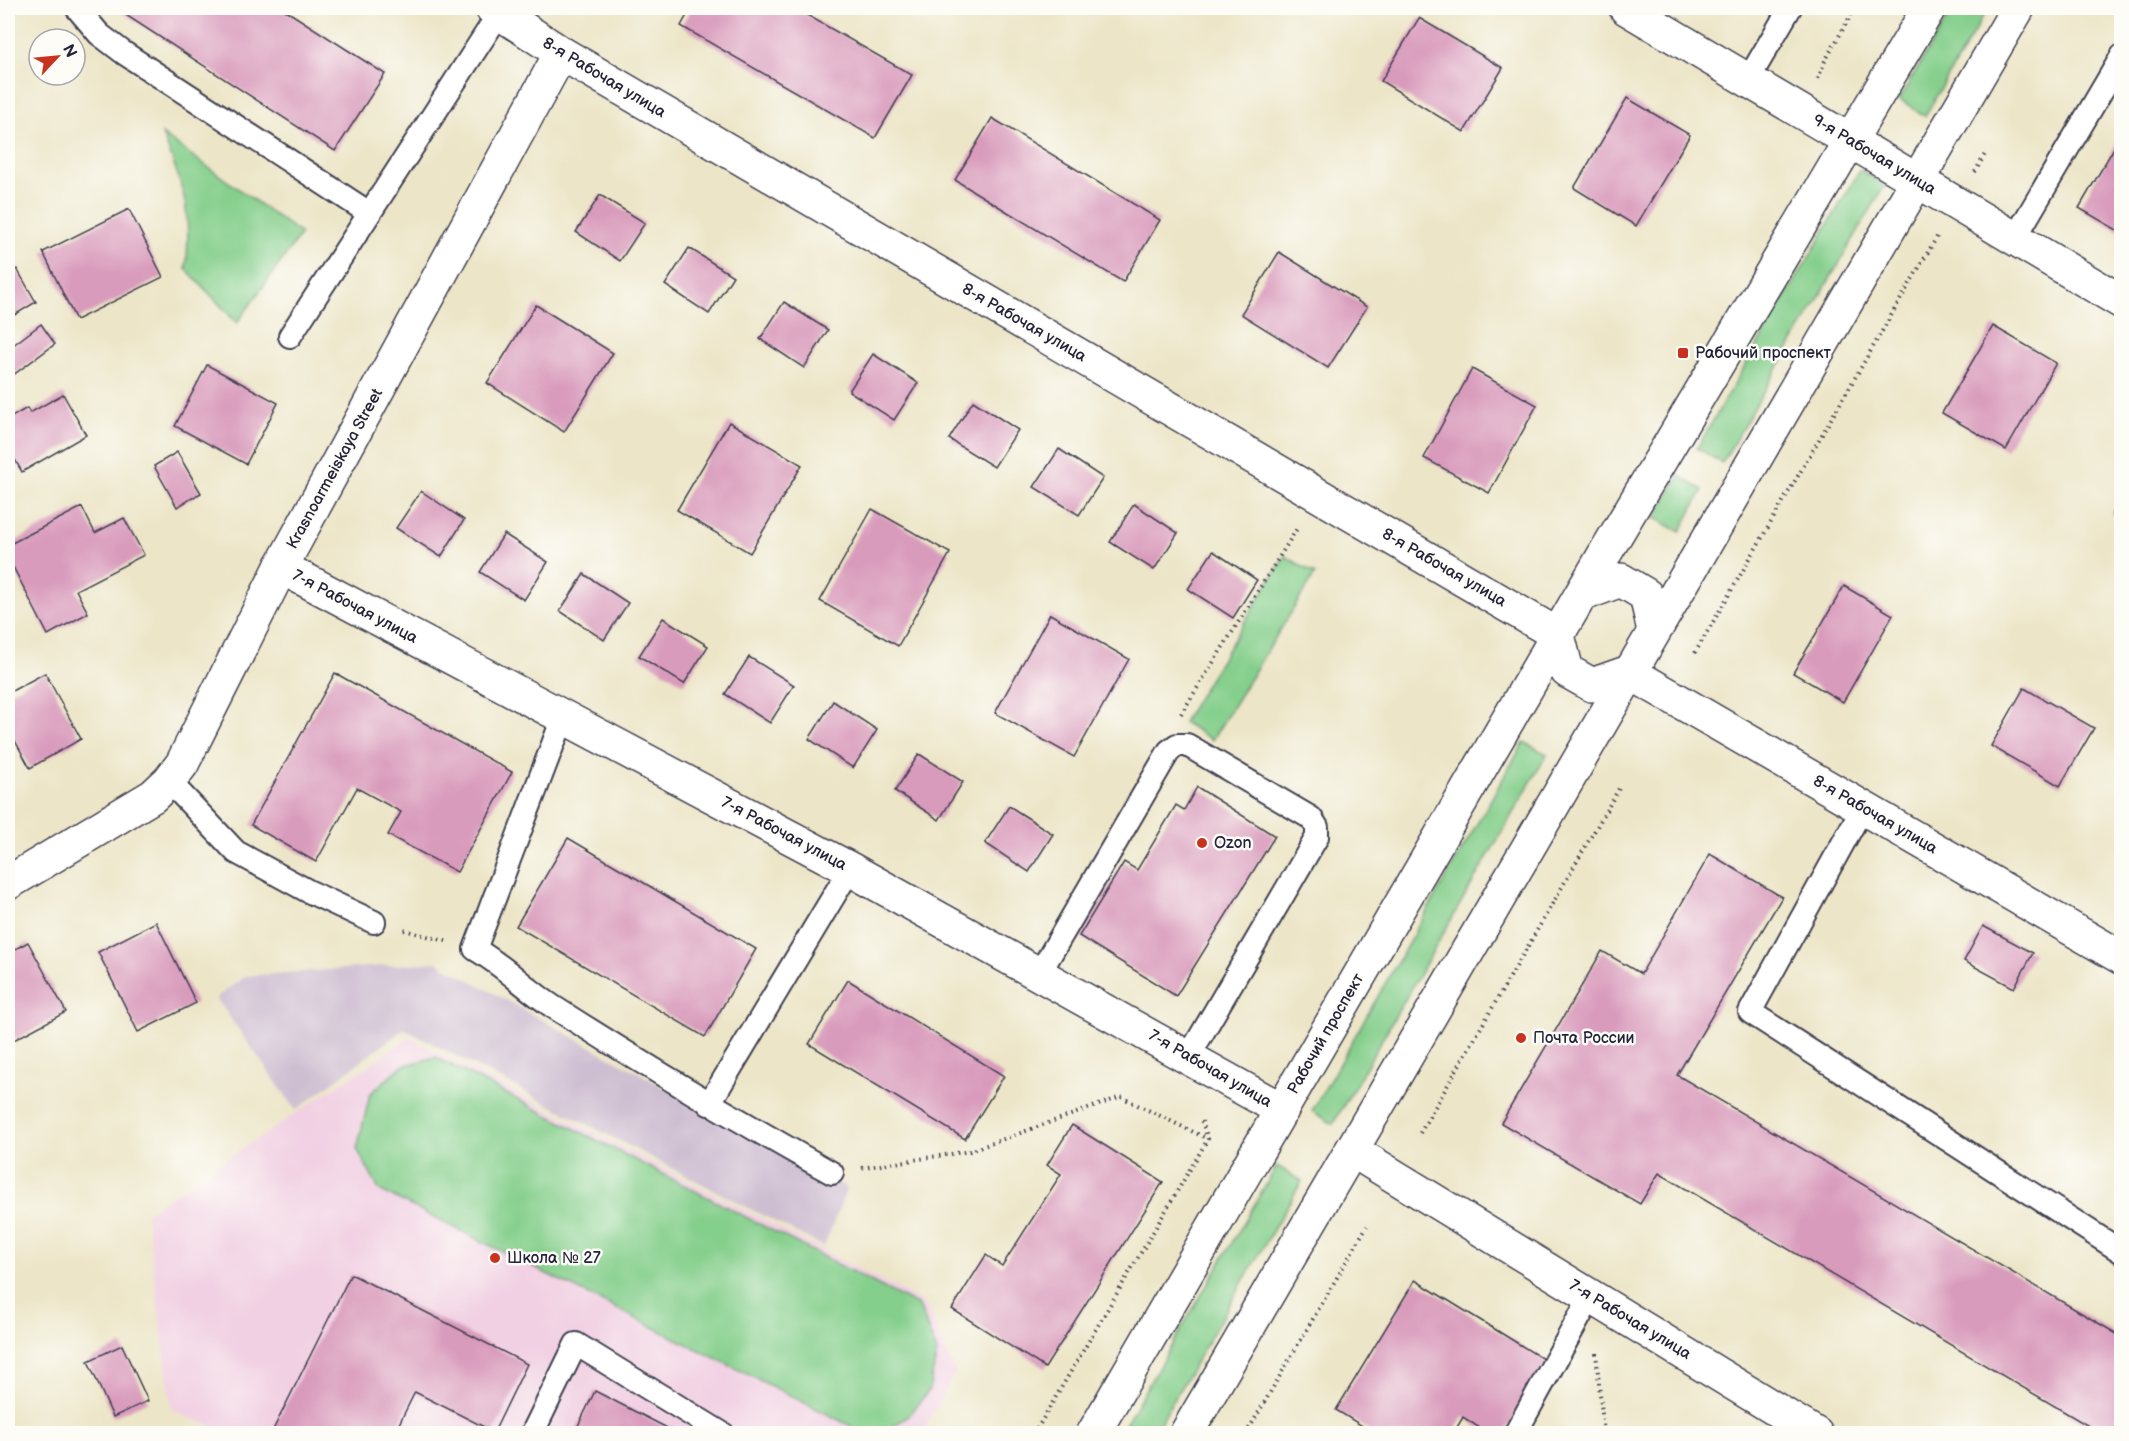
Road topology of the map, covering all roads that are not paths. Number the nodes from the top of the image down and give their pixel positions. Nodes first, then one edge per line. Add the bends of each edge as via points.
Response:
1 (77, 8) edge
2 (1626, 8) edge
3 (1791, 8) edge
4 (1929, 8) edge
5 (2018, 8) edge
6 (496, 10) edge
7 (561, 53) junction
8 (2121, 56) edge
9 (1748, 80) junction
10 (1849, 140) junction
11 (1916, 180) junction
12 (369, 213) junction
13 (2015, 238) junction
14 (2121, 302) edge
15 (290, 336) dead end
16 (281, 567) junction
17 (1581, 595) junction
18 (1654, 631) junction
19 (1558, 634) junction
20 (1629, 672) junction
21 (563, 718) junction
22 (170, 781) junction
23 (1863, 807) junction
24 (850, 870) junction
25 (8, 883) edge
26 (374, 922) road end
27 (2121, 958) edge
28 (1039, 974) junction
29 (1189, 1056) junction
30 (709, 1104) junction
31 (1282, 1110) junction
32 (1353, 1151) junction
33 (832, 1173) road end
34 (2121, 1252) edge
35 (1591, 1296) junction
36 (532, 1434) edge
37 (723, 1434) edge
38 (1093, 1434) edge
39 (1186, 1434) edge
40 (1515, 1434) edge
41 (1816, 1434) edge

1 - 12 lane via 99,34 124,54
2 - 9 street, 9-я Рабочая улица
3 - 9 lane
4 - 10 street, Рабочий проспект
5 - 11 street
6 - 7 street, 8-я Рабочая улица
6 - 12 lane
7 - 16 street, Krasnoarmeiskaya Street
7 - 19 street, 8-я Рабочая улица
8 - 13 lane
9 - 10 street, 9-я Рабочая улица
10 - 11 street, 9-я Рабочая улица
10 - 17 street, Рабочий проспект
11 - 13 street, 9-я Рабочая улица
11 - 18 street
12 - 15 lane
13 - 14 street, 9-я Рабочая улица
16 - 21 street, 7-я Рабочая улица
16 - 22 street, Krasnoarmeiskaya Street
17 - 18 street via 1621,580 1646,595
17 - 19 street, Рабочий проспект
18 - 20 street
19 - 20 street via 1567,671 1592,685
19 - 31 street, Рабочий проспект
20 - 23 street, 8-я Рабочая улица
20 - 32 street
21 - 24 street, 7-я Рабочая улица
21 - 30 lane via 475,949 499,963 549,1004
22 - 25 street, Krasnoarmeiskaya Street via 153,796
22 - 26 lane via 236,852
23 - 27 street, 8-я Рабочая улица
23 - 34 lane via 1750,1012
24 - 28 street, 7-я Рабочая улица
24 - 30 lane
28 - 29 street, 7-я Рабочая улица
28 - 29 lane via 1169,752 1177,745 1187,745 1311,818 1317,827 1317,837
29 - 31 street, 7-я Рабочая улица
30 - 33 lane
31 - 38 street, Рабочий проспект
32 - 35 street, 7-я Рабочая улица
32 - 39 street
35 - 40 lane
35 - 41 street, 7-я Рабочая улица
36 - 37 lane via 576,1344

